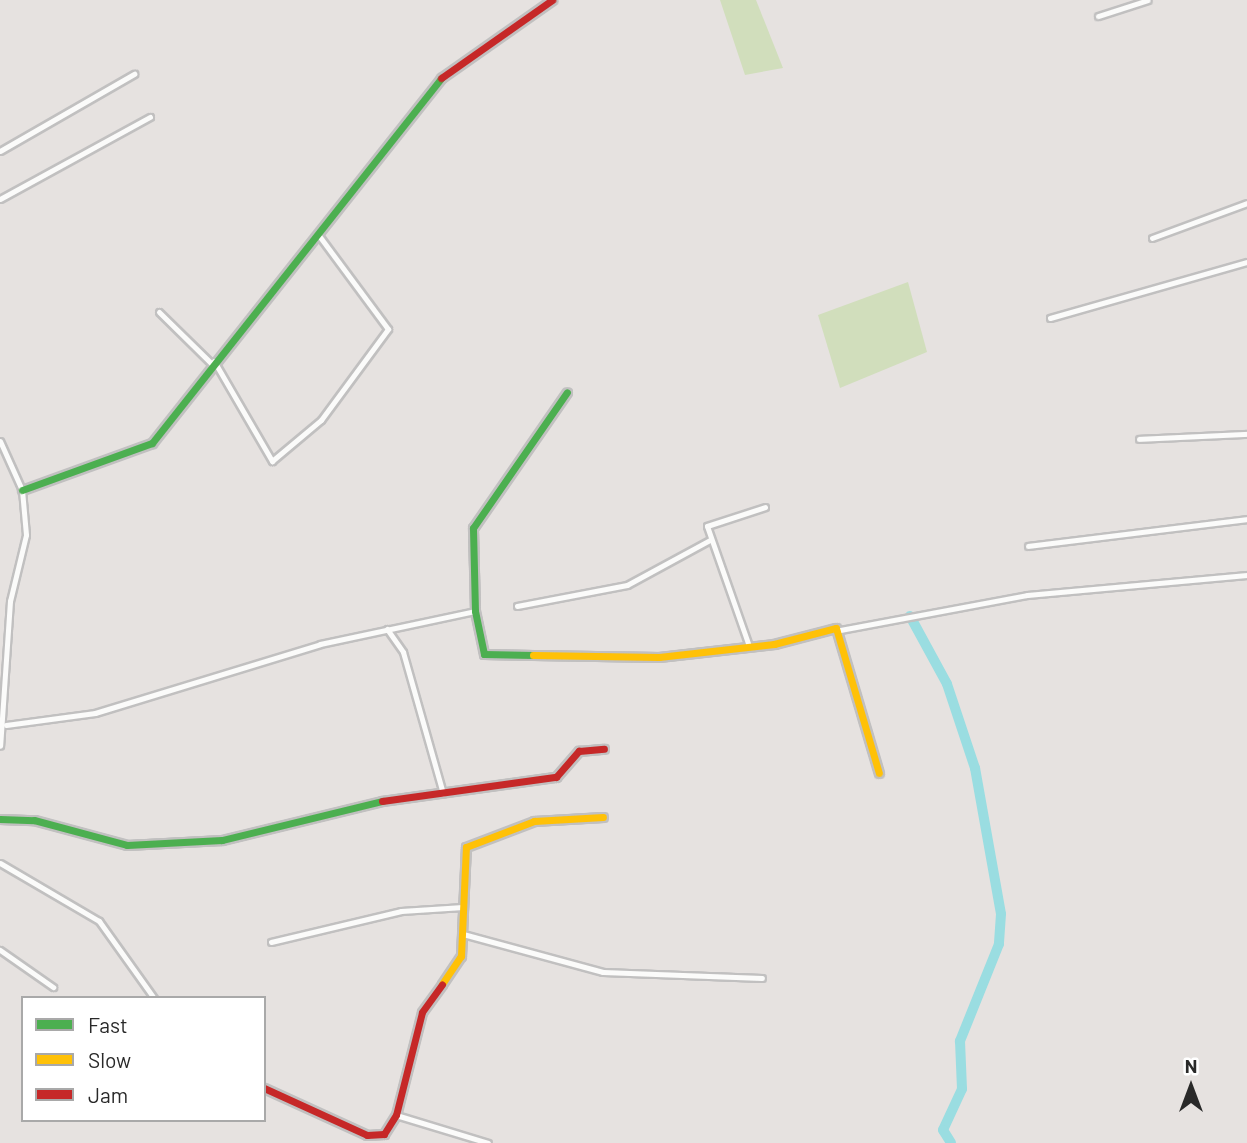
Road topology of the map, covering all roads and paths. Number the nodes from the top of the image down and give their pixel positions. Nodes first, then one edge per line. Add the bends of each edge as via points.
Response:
1 (552, 0) edge
2 (1148, 0) edge
3 (1098, 16) dead end
4 (134, 75) dead end
5 (150, 117) dead end
6 (0, 151) edge
7 (0, 199) edge
8 (1247, 203) edge
9 (320, 237) junction
10 (1152, 238) dead end
11 (1247, 262) edge
12 (159, 312) dead end
13 (1050, 318) dead end
14 (213, 363) junction
15 (567, 392) dead end
16 (1247, 434) edge
17 (1139, 439) dead end
18 (0, 441) edge
19 (22, 489) junction
20 (765, 507) dead end
21 (1247, 519) edge
22 (710, 540) junction
23 (1028, 546) dead end
24 (1247, 575) edge
25 (517, 606) dead end
26 (475, 611) junction
27 (387, 629) junction
28 (839, 630) junction
29 (749, 646) junction
30 (6, 725) junction
31 (0, 746) edge
32 (604, 749) dead end
33 (879, 773) dead end
34 (443, 793) junction
35 (603, 817) dead end
36 (0, 819) edge
37 (0, 863) edge
38 (463, 907) junction
39 (463, 934) junction
40 (271, 942) dead end
41 (0, 950) edge
42 (762, 978) dead end
43 (53, 987) dead end
44 (153, 996) edge
45 (266, 1089) edge
46 (396, 1115) junction
47 (488, 1143) edge

1 - 9 street via 437,81
2 - 3 street
4 - 6 street
5 - 7 street
8 - 10 street
9 - 14 street
9 - 14 street via 388,329 321,420 272,461
11 - 13 street
12 - 14 street
14 - 19 street via 152,443
15 - 26 street via 475,522
16 - 17 street
18 - 19 street
19 - 30 street via 26,535 10,601
20 - 22 street via 710,522
21 - 23 street
22 - 25 street via 627,584
22 - 29 street
24 - 28 street via 1027,595
26 - 27 street
26 - 29 street via 482,651 491,658 659,657
27 - 30 street via 95,713
27 - 34 street via 403,652
28 - 29 street
28 - 33 street
30 - 31 street
32 - 34 street via 579,751 560,776
34 - 36 street via 363,804 309,822 210,840 127,845 34,820
35 - 38 street via 534,821 468,845
37 - 44 street via 99,921
38 - 39 street
38 - 40 street via 401,911
39 - 42 street via 603,972
39 - 46 street via 457,963 422,1012
41 - 43 street
45 - 46 street via 372,1136 384,1134
46 - 47 street

